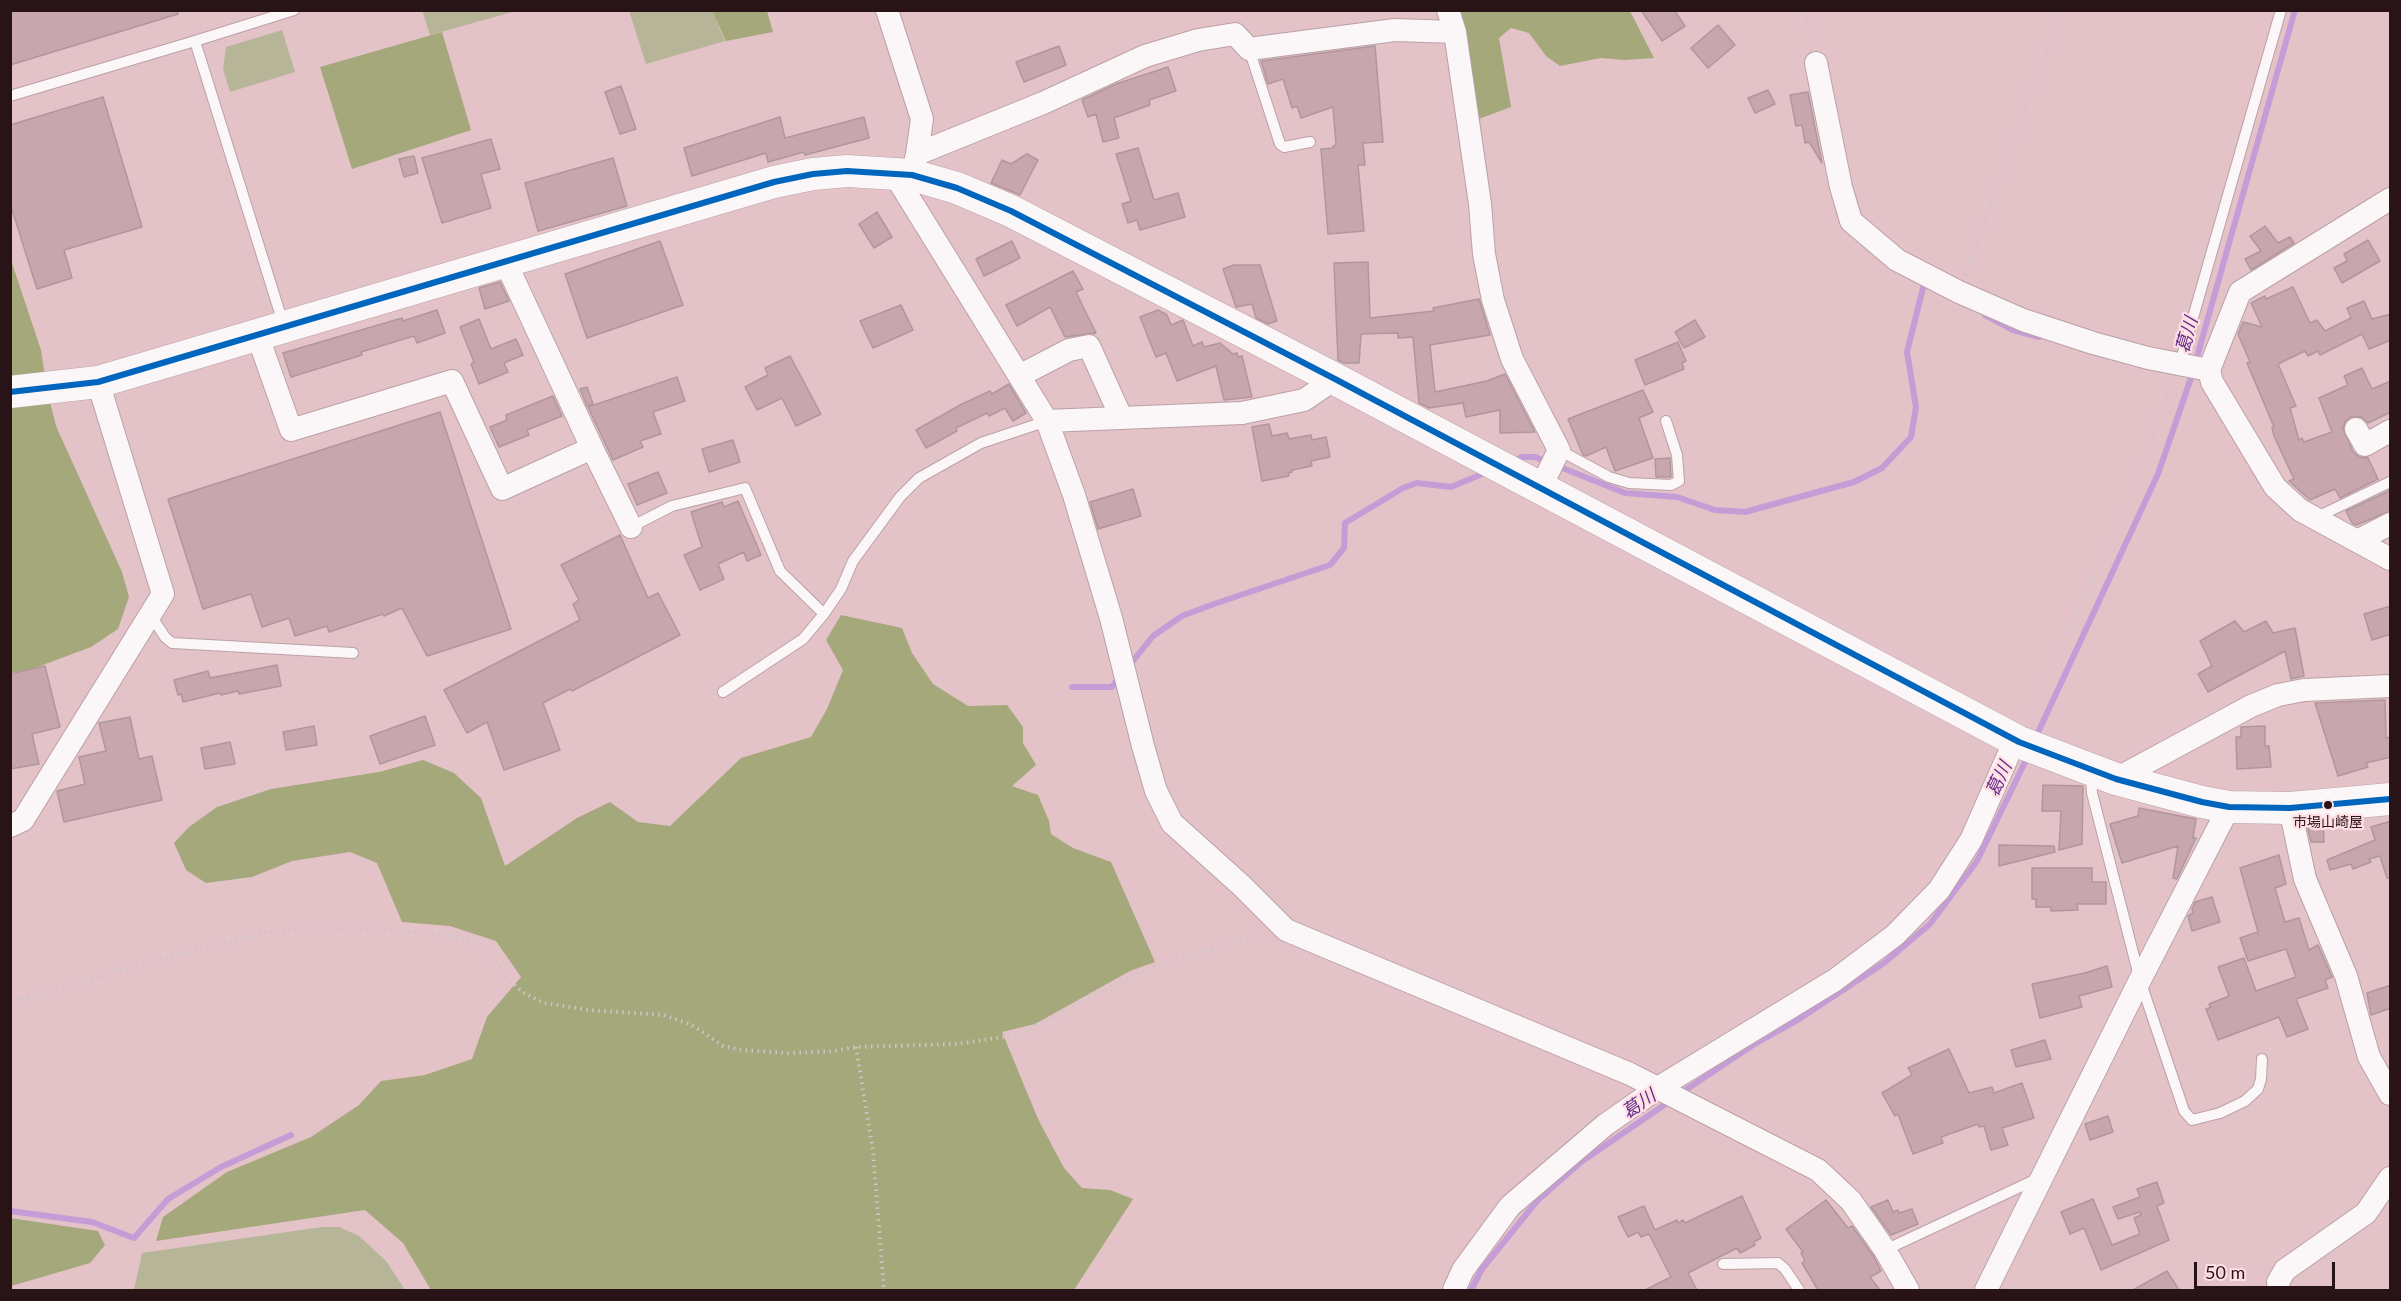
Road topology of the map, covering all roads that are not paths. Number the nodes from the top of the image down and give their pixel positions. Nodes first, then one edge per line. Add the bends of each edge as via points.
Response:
1 (294, 10) edge
2 (887, 10) edge
3 (1448, 10) edge
4 (2281, 10) edge
5 (1455, 32) junction
6 (195, 41) junction
7 (1249, 49) junction
8 (1816, 63) road end
9 (10, 96) edge
10 (1310, 142) dead end
11 (907, 167) junction
12 (2391, 199) edge
13 (505, 261) junction
14 (271, 330) junction
15 (2180, 363) junction
16 (2209, 370) junction
17 (1019, 376) junction
18 (1335, 379) junction
19 (98, 382) junction
20 (10, 392) edge
21 (1121, 417) junction
22 (1666, 421) dead end
23 (1047, 422) junction
24 (2356, 429) dead end
25 (2391, 431) edge
26 (592, 448) junction
27 (1559, 450) junction
28 (2391, 482) edge
29 (1540, 489) junction
30 (2315, 518) junction
31 (2391, 525) edge
32 (631, 526) joint
33 (2357, 541) junction
34 (2391, 559) edge
35 (150, 614) junction
36 (824, 614) junction
37 (353, 653) dead end
38 (2391, 686) edge
39 (723, 692) dead end
40 (2025, 744) junction
41 (2104, 775) junction
42 (2391, 799) edge
43 (2229, 807) junction
44 (2290, 808) junction
45 (10, 826) edge
46 (2140, 980) junction
47 (2262, 1059) dead end
48 (1658, 1088) junction
49 (2391, 1094) edge
50 (2041, 1177) junction
51 (2391, 1178) edge
52 (1885, 1250) junction
53 (1723, 1264) dead end
54 (1454, 1290) edge
55 (1800, 1290) edge
56 (1908, 1290) edge
57 (1986, 1290) edge
58 (2279, 1290) edge

1 - 6 lane
2 - 11 street via 922,119
3 - 5 street
4 - 15 lane
5 - 7 street via 1395,30
5 - 27 street via 1493,300 1512,359
6 - 9 lane
6 - 14 lane
7 - 10 lane via 1280,144 1284,147
7 - 11 street via 1235,34 1145,56
8 - 15 street via 1851,221 1897,260 2023,320 2148,358
11 - 13 main road via 824,173 774,182
11 - 17 street
11 - 18 main road via 1011,211
12 - 16 street via 2240,292
13 - 14 main road
13 - 26 street
14 - 19 main road
14 - 26 street via 291,430 452,381 502,489
15 - 16 street
16 - 30 street via 2212,382 2275,487
17 - 21 street via 1069,350 1089,346
17 - 23 street
18 - 21 street via 1304,400 1268,409
18 - 29 main road
19 - 20 main road
19 - 35 street via 163,594
21 - 23 street
22 - 27 lane via 1679,481 1671,485 1629,483 1609,477
23 - 36 lane via 981,443 920,478 900,497 853,561
23 - 48 street via 1112,618 1156,791 1172,823 1286,930
24 - 25 street via 2365,445
26 - 32 street
27 - 29 street
28 - 30 lane
29 - 40 main road
30 - 33 street
31 - 33 street
32 - 36 lane via 672,506 745,488 780,571
33 - 34 street
35 - 37 lane via 172,643
35 - 45 street via 23,820
36 - 39 lane via 803,639
38 - 41 street via 2278,694
40 - 41 main road
40 - 48 street via 1939,890 1895,935 1835,980
41 - 43 main road
41 - 46 lane via 2092,793
42 - 44 main road
43 - 44 main road
43 - 46 street
44 - 49 street via 2305,879 2346,976 2369,1057
46 - 47 lane via 2184,1112 2192,1120 2245,1101 2258,1089
46 - 50 street
48 - 52 street via 1818,1170 1851,1202
48 - 54 street via 1605,1125 1510,1206 1463,1270
50 - 52 lane
50 - 57 street
51 - 58 street via 2366,1213 2285,1270 2278,1282
52 - 56 street
53 - 55 lane via 1778,1263

